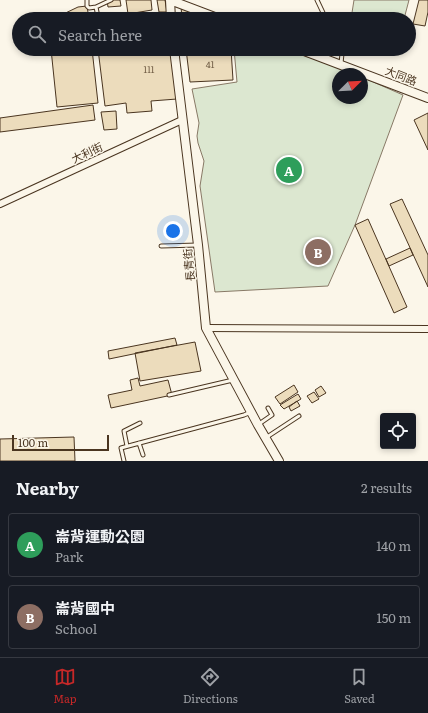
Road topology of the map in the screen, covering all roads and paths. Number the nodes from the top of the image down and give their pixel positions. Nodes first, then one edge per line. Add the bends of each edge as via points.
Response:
1 (87, 0) edge
2 (111, 0) edge
3 (170, 0) edge
4 (317, 0) edge
5 (96, 7) junction
6 (97, 12) edge
7 (171, 12) edge
8 (202, 12) edge
9 (323, 12) edge
10 (175, 56) edge
11 (317, 56) edge
12 (342, 56) edge
13 (341, 65) junction
14 (428, 98) edge
15 (182, 120) junction
16 (0, 204) edge
17 (198, 245) junction
18 (161, 246) dead end
19 (206, 328) junction
20 (428, 329) edge
21 (233, 380) junction
22 (169, 395) dead end
23 (268, 408) dead end
24 (251, 412) junction
25 (299, 416) dead end
26 (140, 423) dead end
27 (258, 425) junction
28 (265, 438) junction
29 (139, 443) junction
30 (127, 446) junction
31 (143, 455) dead end
32 (124, 461) edge
33 (279, 461) edge

1 - 5 lane via 89,8
2 - 5 lane
3 - 7 street
3 - 8 street
4 - 9 lane
5 - 6 lane
10 - 15 street, 長青街
11 - 13 street, 大同路
12 - 13 lane
13 - 14 street, 大同路
15 - 16 street, 大利街
15 - 17 street, 長青街
17 - 18 lane
17 - 19 street, 長青街
19 - 20 street
19 - 21 street, 長青街
21 - 22 lane
21 - 24 street, 長青街
23 - 27 lane via 272,415
24 - 27 street, 長青街
24 - 29 lane
25 - 28 lane
26 - 30 lane via 124,431
27 - 28 street, 長青街
28 - 33 street, 長青街
29 - 30 lane
29 - 31 lane
30 - 32 lane via 121,448

